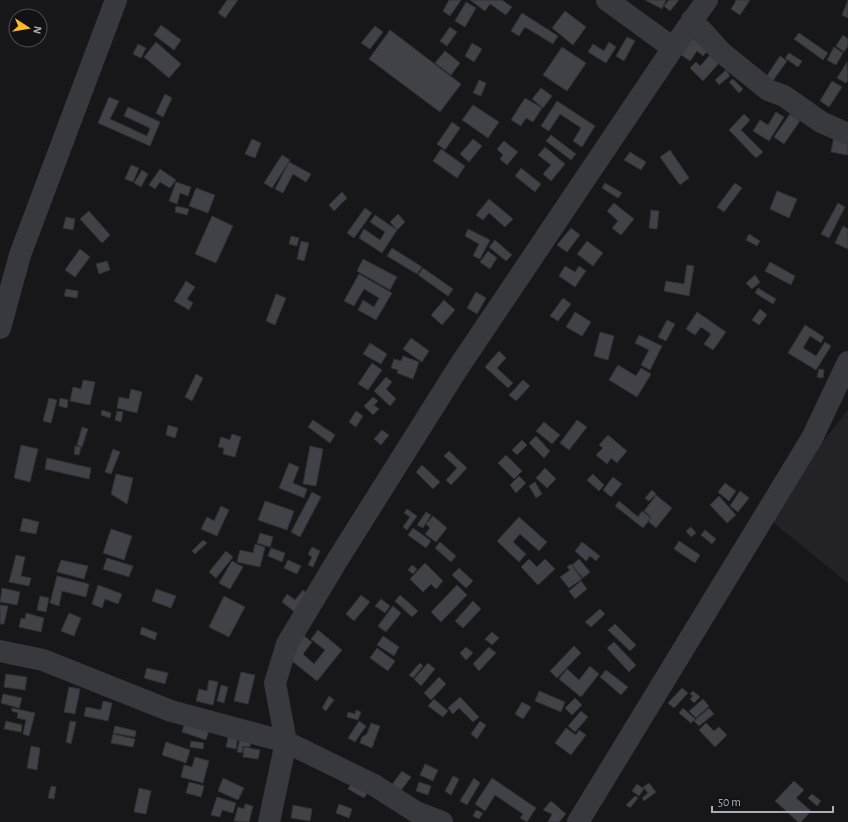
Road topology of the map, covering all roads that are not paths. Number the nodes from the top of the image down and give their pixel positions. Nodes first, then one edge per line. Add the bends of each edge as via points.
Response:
1 (116, 0) edge
2 (607, 0) edge
3 (707, 0) edge
4 (692, 20) junction
5 (673, 48) junction
6 (848, 134) edge
7 (0, 328) edge
8 (848, 362) edge
9 (0, 651) edge
10 (286, 742) junction
11 (269, 822) edge
12 (442, 822) edge
13 (578, 822) edge

1 - 7 street via 20,255
2 - 5 street
3 - 4 street
4 - 5 street
4 - 6 street via 721,52 768,90 784,96 821,122
5 - 10 street via 458,368 287,644 275,683
8 - 13 street via 812,438
9 - 10 street via 43,660 171,711
10 - 11 street
10 - 12 street via 374,785 416,812

